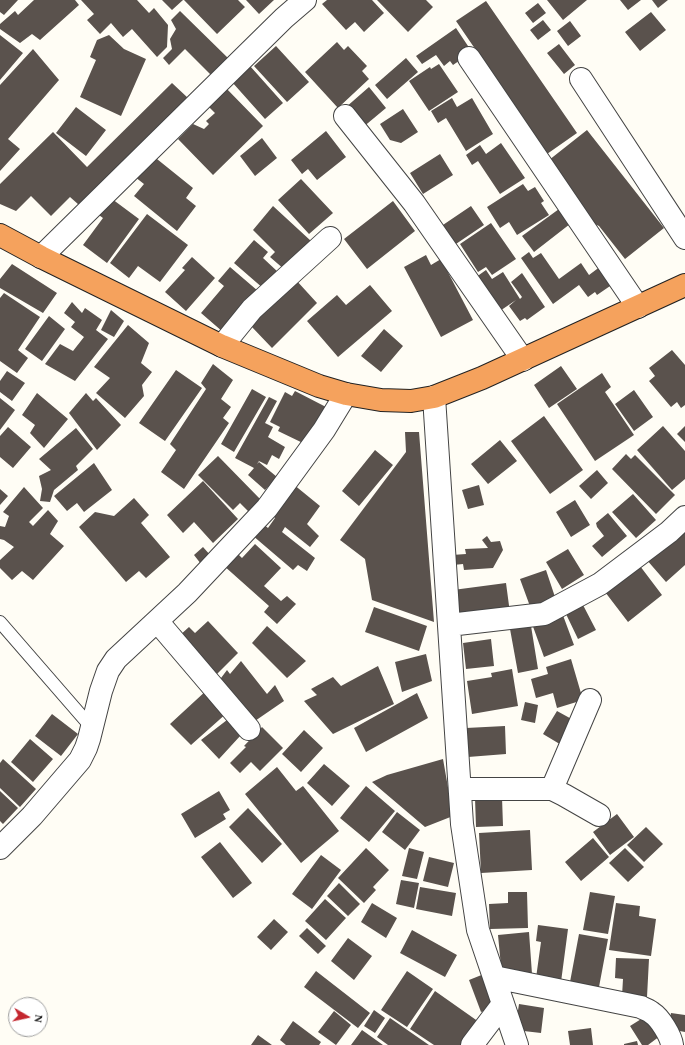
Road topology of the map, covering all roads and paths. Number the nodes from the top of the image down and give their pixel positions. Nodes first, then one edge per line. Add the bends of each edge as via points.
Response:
1 (304, 0) edge
2 (469, 58) dead end
3 (580, 79) dead end
4 (346, 116) dead end
5 (0, 235) edge
6 (330, 238) dead end
7 (685, 238) edge
8 (41, 257) junction
9 (685, 286) edge
10 (638, 307) junction
11 (222, 346) junction
12 (523, 360) junction
13 (346, 394) junction
14 (434, 397) junction
15 (685, 517) edge
16 (157, 621) junction
17 (0, 622) edge
18 (449, 625) junction
19 (590, 700) dead end
20 (92, 728) junction
21 (249, 729) dead end
22 (461, 789) junction
23 (552, 789) junction
24 (599, 815) dead end
25 (3, 839) edge
26 (494, 977) junction
27 (503, 1004) junction
28 (472, 1045) edge
29 (517, 1045) edge
30 (672, 1045) edge

1 - 8 street
2 - 10 street
3 - 7 street
4 - 12 street via 414,203
5 - 8 highway
6 - 11 street via 252,309
8 - 11 highway
9 - 10 highway
10 - 12 highway
11 - 13 highway via 319,386
12 - 14 highway
13 - 14 highway via 381,400 410,401
13 - 16 street via 324,430 267,508
14 - 18 street
15 - 18 street via 600,584 544,614
16 - 20 street via 116,659 108,671
16 - 21 street
17 - 20 lane
18 - 22 street
19 - 23 street
20 - 25 street via 80,760 32,816
22 - 23 street
22 - 26 street via 462,824 478,930
23 - 24 street
26 - 27 street
26 - 30 street via 641,1007 653,1013 663,1025
27 - 28 street
27 - 29 street

